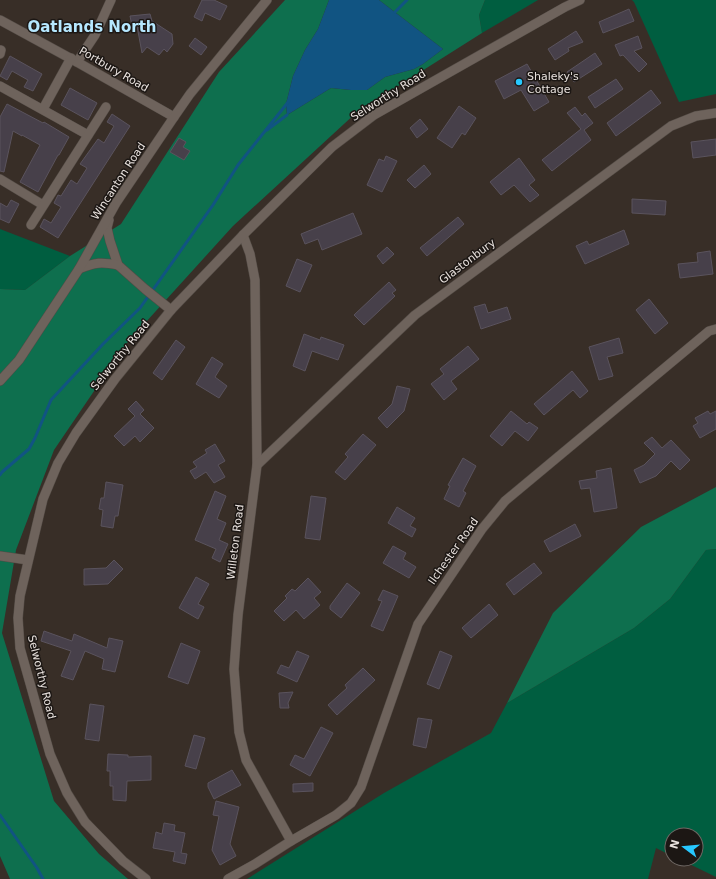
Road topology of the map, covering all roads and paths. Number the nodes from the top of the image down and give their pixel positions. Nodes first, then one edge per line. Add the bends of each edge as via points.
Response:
1 (111, 0) edge
2 (267, 0) edge
3 (580, 0) edge
4 (0, 20) edge
5 (74, 60) junction
6 (0, 86) edge
7 (106, 107) dead end
8 (43, 109) junction
9 (716, 113) edge
10 (174, 117) junction
11 (88, 135) junction
12 (0, 179) edge
13 (44, 205) junction
14 (110, 214) junction
15 (31, 225) dead end
16 (243, 235) junction
17 (118, 265) junction
18 (79, 269) junction
19 (171, 310) junction
20 (714, 328) edge
21 (0, 381) edge
22 (256, 464) junction
23 (0, 556) edge
24 (28, 560) junction
25 (291, 841) junction
26 (146, 879) edge
27 (228, 879) edge

1 - 5 street via 96,35
2 - 10 street, Wincanton Road
3 - 16 street, Selworthy Road via 565,6 374,115 332,147
4 - 5 street, Portbury Road
5 - 8 street
5 - 10 street, Portbury Road
6 - 8 street
7 - 11 street
8 - 11 street
9 - 22 street, Glastonbury via 696,116 671,126 415,316
10 - 14 street, Wincanton Road
11 - 13 street
12 - 13 street
13 - 15 street
14 - 17 street via 107,228
14 - 18 street, Wincanton Road
16 - 19 street, Selworthy Road
16 - 22 street, Willeton Road via 254,267 255,280
17 - 18 street via 93,263
17 - 19 street
18 - 21 street, Wincanton Road via 19,360
19 - 24 street, Selworthy Road via 115,379 58,463 43,499
20 - 25 street, Ilchester Road via 500,506 418,624 361,787 351,803 336,815
22 - 25 street, Willeton Road via 234,669 239,732 246,760
23 - 24 street
24 - 26 street, Selworthy Road via 18,618 20,648 50,754 67,793 85,822 123,861
25 - 27 street

